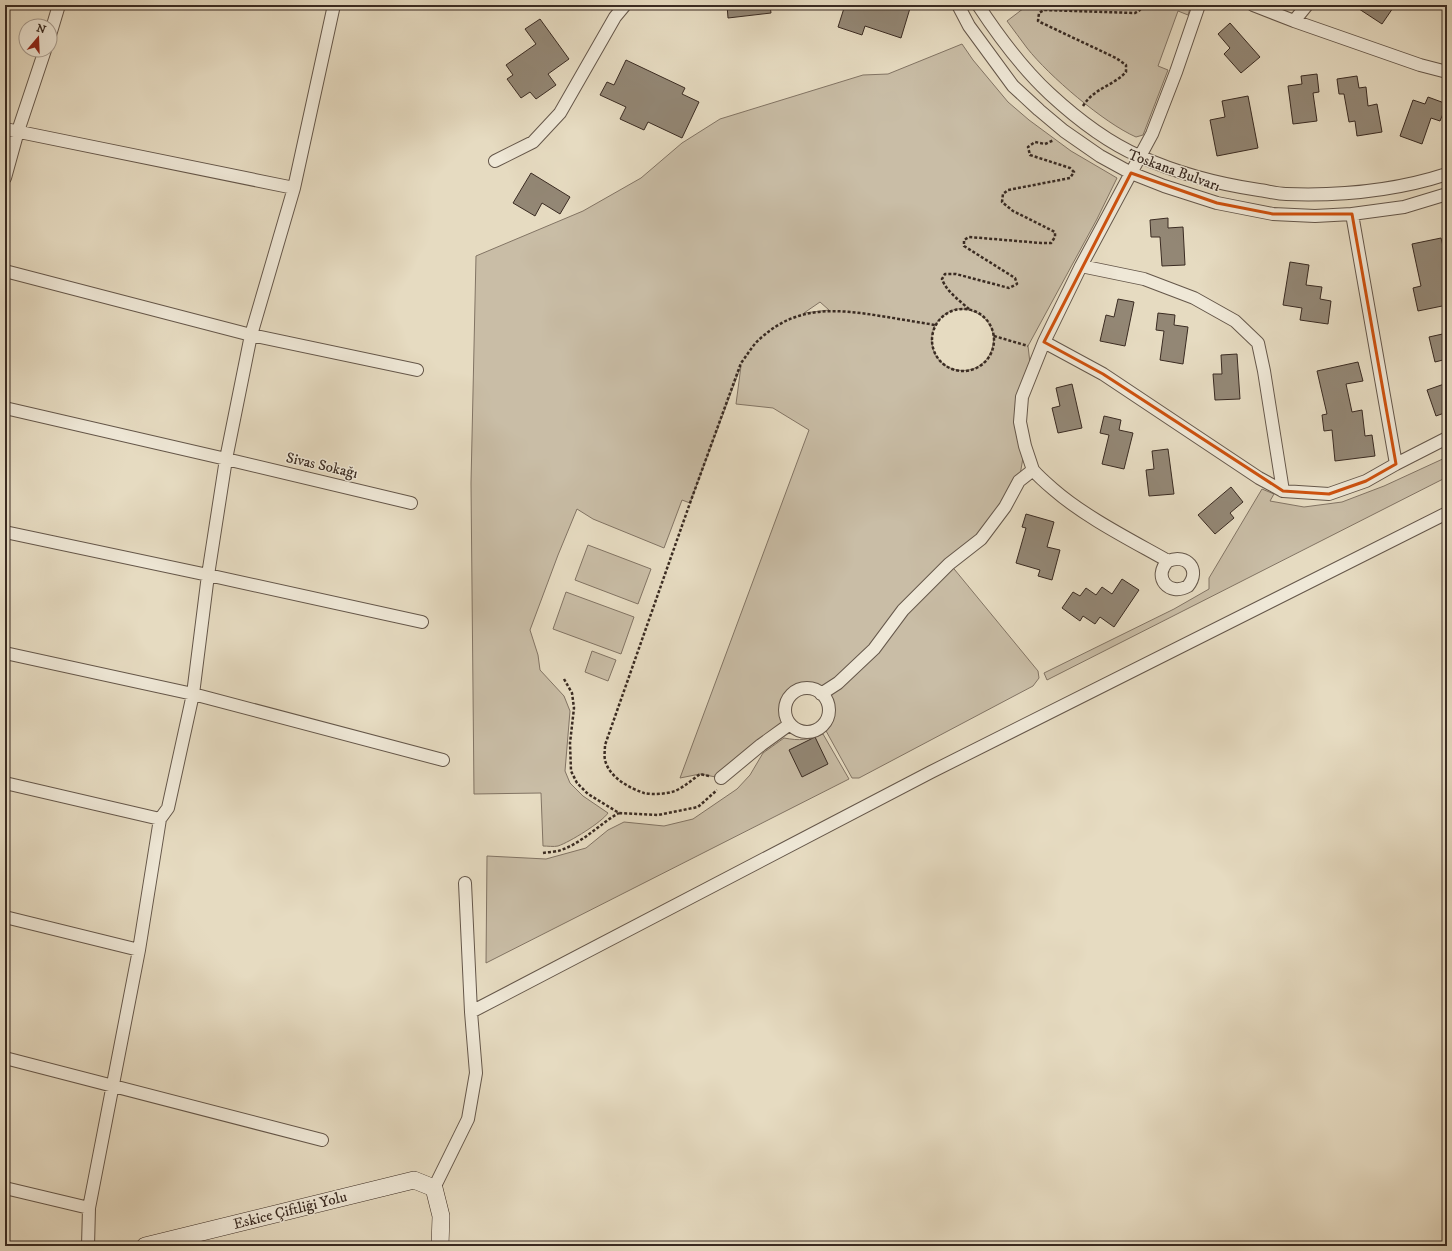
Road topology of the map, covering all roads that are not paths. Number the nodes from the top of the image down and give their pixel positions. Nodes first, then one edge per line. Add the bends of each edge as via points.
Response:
1 (59, 5) edge
2 (334, 5) edge
3 (626, 5) edge
4 (958, 5) edge
5 (978, 5) edge
6 (1199, 5) edge
7 (1252, 5) edge
8 (1307, 5) edge
9 (55, 18) edge
10 (1294, 21) junction
11 (42, 58) edge
12 (1447, 72) edge
13 (5, 129) edge
14 (18, 132) junction
15 (1140, 156) junction
16 (495, 161) dead end
17 (1131, 173) junction
18 (1447, 174) edge
19 (5, 178) edge
20 (294, 188) junction
21 (1447, 194) edge
22 (1352, 214) junction
23 (1082, 266) junction
24 (5, 271) edge
25 (251, 335) junction
26 (1044, 342) junction
27 (417, 370) dead end
28 (5, 408) edge
29 (1447, 438) edge
30 (226, 459) junction
31 (1396, 464) junction
32 (1033, 470) junction
33 (1283, 491) junction
34 (411, 502) dead end
35 (1447, 513) edge
36 (5, 532) edge
37 (1168, 561) dead end
38 (208, 575) junction
39 (422, 622) dead end
40 (5, 653) edge
41 (193, 694) junction
42 (821, 694) junction
43 (790, 724) junction
44 (443, 760) dead end
45 (721, 778) road end
46 (5, 783) edge
47 (160, 819) junction
48 (465, 883) dead end
49 (5, 917) edge
50 (139, 950) junction
51 (471, 1012) junction
52 (5, 1058) edge
53 (113, 1085) junction
54 (322, 1140) dead end
55 (5, 1188) edge
56 (434, 1188) junction
57 (89, 1208) junction
58 (88, 1246) edge
59 (145, 1246) edge
60 (440, 1246) edge

1 - 9 street
2 - 20 street
3 - 16 street via 615,17 560,113 533,142
4 - 17 street, Toskana Bulvarı via 969,26 1013,86 1064,131 1100,156
5 - 15 street, Toskana Bulvarı via 1009,49 1050,94 1106,137
6 - 15 street via 1152,134
7 - 10 street
8 - 10 street
10 - 12 street
11 - 14 street
13 - 14 street
14 - 19 street
14 - 20 street
15 - 17 street
15 - 18 street, Toskana Bulvarı via 1189,174 1235,186 1284,194 1372,192
17 - 22 street, Toskana Bulvarı via 1217,203 1273,214
17 - 23 street
20 - 25 street
21 - 22 street, Toskana Bulvarı via 1404,207
22 - 31 street
23 - 26 street
23 - 33 street via 1144,279 1194,298 1235,321 1258,343
24 - 25 street
25 - 27 street
25 - 30 street
26 - 32 street via 1022,397 1020,422
26 - 33 street via 1104,374 1259,478
28 - 30 street, Sivas Sokağı
29 - 31 street
30 - 34 street, Sivas Sokağı
30 - 38 street
31 - 33 street via 1366,481 1329,494
32 - 37 street via 1053,490 1078,507
32 - 42 street via 1019,482 1005,507 981,539 950,564 903,610 874,649 838,683
35 - 51 street via 931,772
36 - 38 street
38 - 39 street
38 - 41 street
40 - 41 street
41 - 44 street
41 - 47 street via 168,808
42 - 43 street via 807,688 794,693 789,698 785,711
42 - 43 street via 826,699 828,714 821,726 808,732
43 - 45 street
46 - 47 street
47 - 50 street
48 - 51 street
49 - 50 street
50 - 53 street
51 - 56 street via 476,1073 468,1119
52 - 53 street
53 - 54 street
53 - 57 street
55 - 57 street
56 - 59 main road, Eskice Çiftliği Yolu via 414,1180
56 - 60 main road via 441,1216
57 - 58 street

